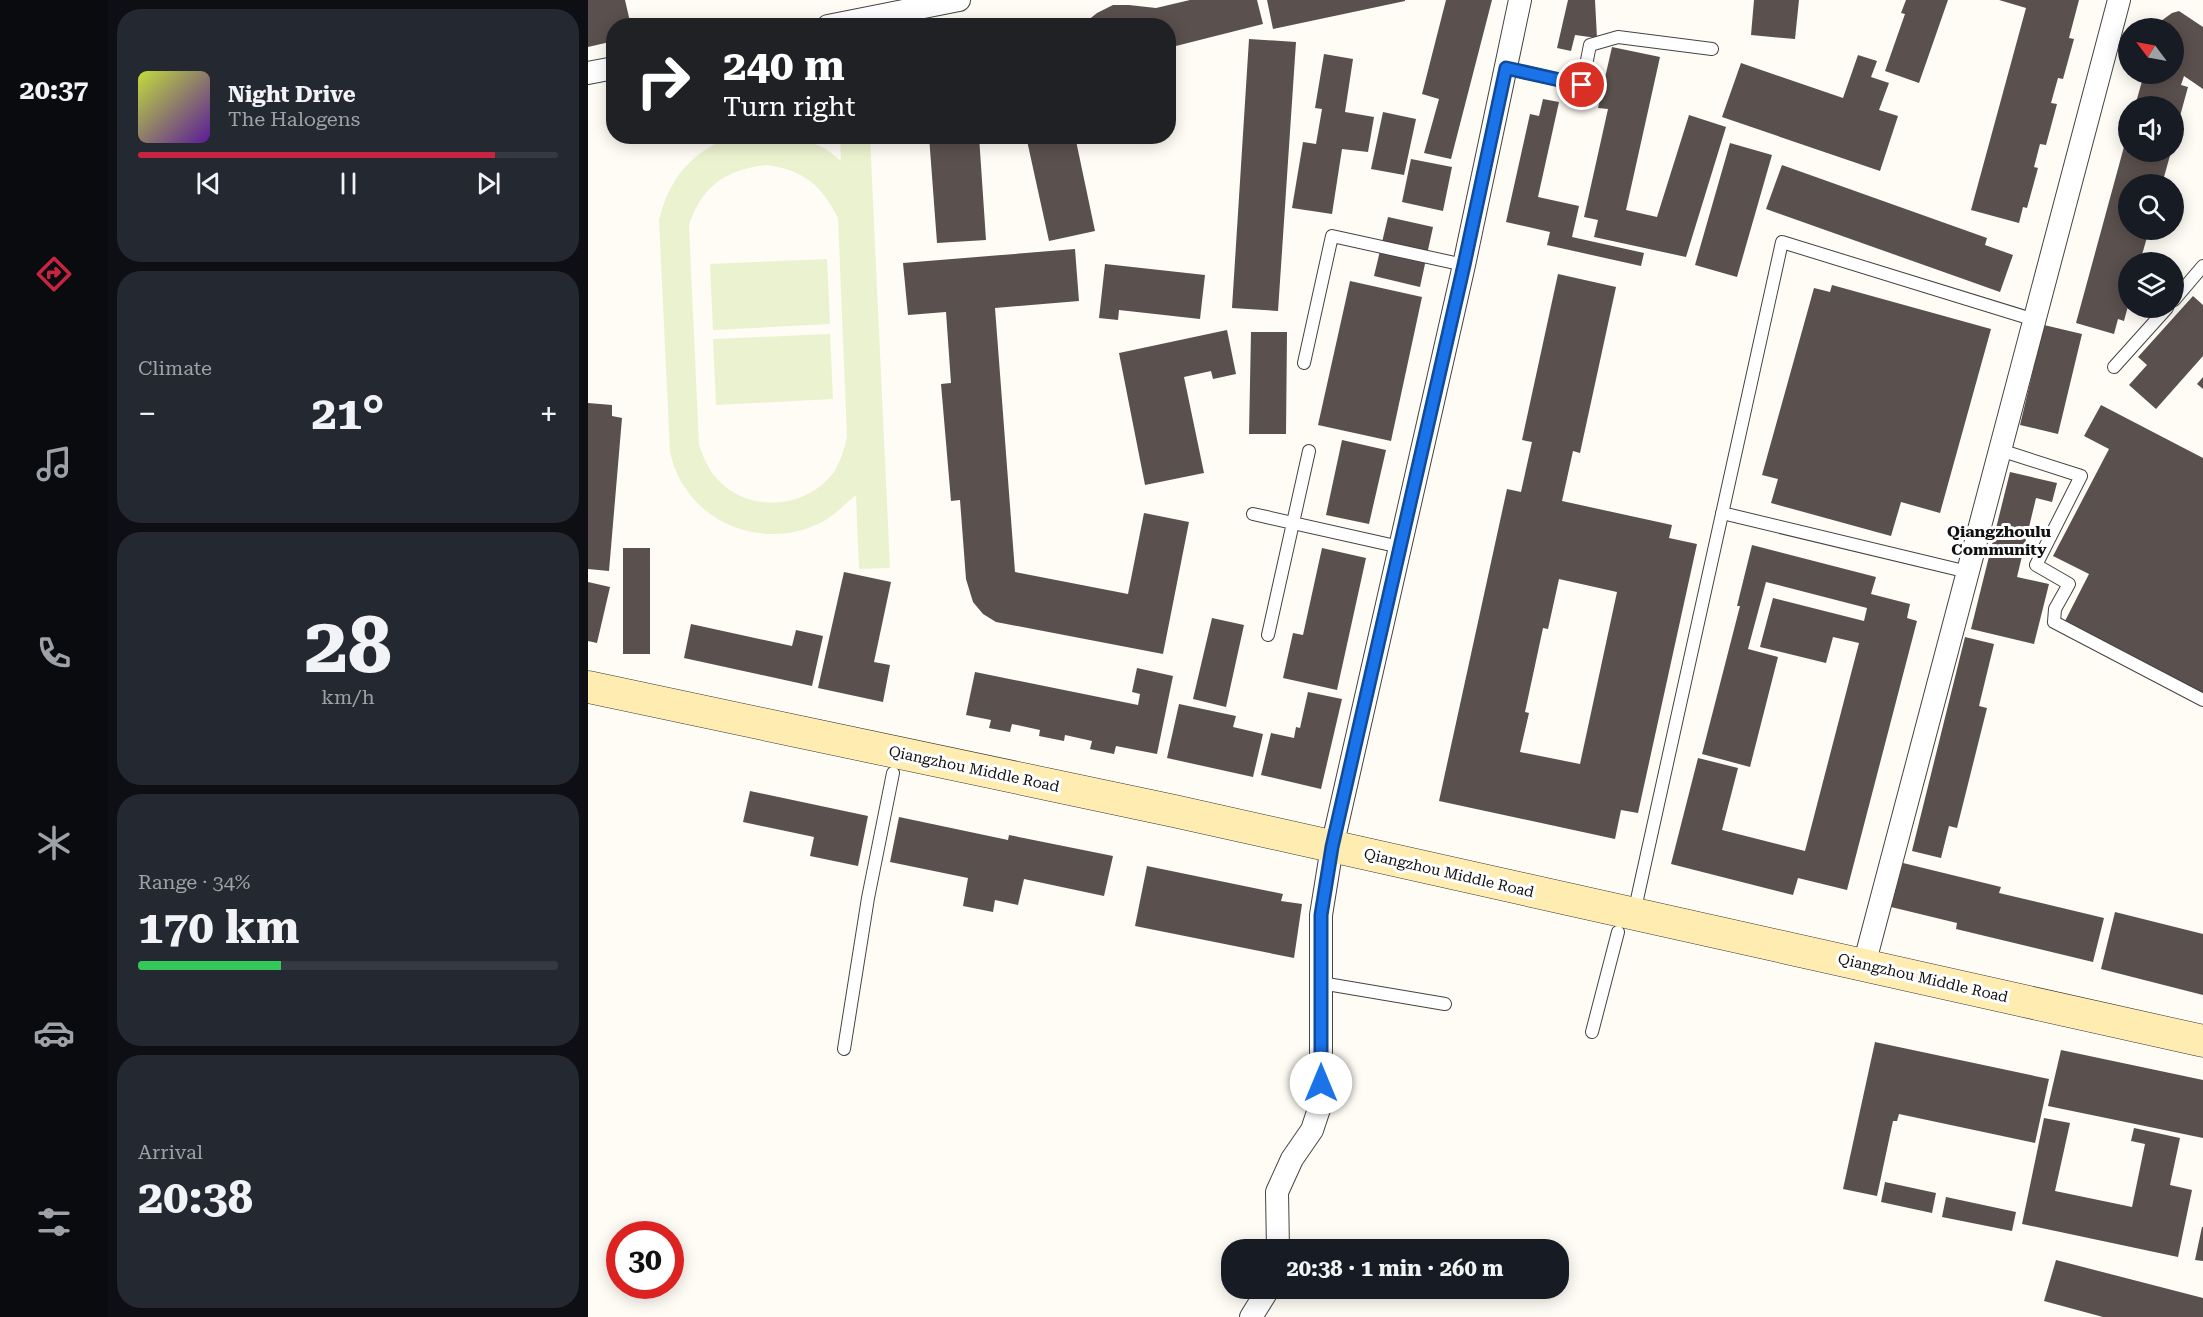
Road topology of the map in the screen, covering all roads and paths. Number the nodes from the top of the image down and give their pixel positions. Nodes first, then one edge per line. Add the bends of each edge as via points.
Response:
1 (959, 0) edge
2 (1520, 0) edge
3 (2119, 0) edge
4 (868, 18) edge
5 (1712, 49) dead end
6 (1506, 68) junction
7 (606, 70) edge
8 (588, 73) edge
9 (1464, 265) junction
10 (2203, 266) edge
11 (2184, 288) edge
12 (2158, 318) edge
13 (2034, 320) junction
14 (1304, 363) dead end
15 (2114, 367) dead end
16 (2000, 450) junction
17 (1309, 451) dead end
18 (1722, 513) junction
19 (1253, 514) dead end
20 (1293, 523) junction
21 (1400, 547) junction
22 (1968, 572) junction
23 (1268, 634) dead end
24 (588, 687) edge
25 (2203, 700) edge
26 (588, 708) edge
27 (893, 773) junction
28 (1331, 857) junction
29 (1626, 923) junction
30 (1864, 965) junction
31 (1321, 983) junction
32 (1444, 1004) dead end
33 (1592, 1032) dead end
34 (2203, 1041) edge
35 (844, 1049) dead end
36 (2203, 1062) edge
37 (1278, 1239) edge
38 (1262, 1299) edge
39 (1251, 1317) edge

1 - 4 street
2 - 6 street
3 - 13 street
5 - 6 lane via 1618,37 1590,45 1582,85
6 - 9 street
7 - 8 street
9 - 14 lane via 1332,236
9 - 21 street
10 - 11 lane
12 - 15 lane
13 - 16 street
13 - 18 lane via 1782,242
16 - 22 street
16 - 25 lane via 2081,476 2036,565 2069,584 2055,609 2054,622
17 - 20 lane
18 - 22 lane
18 - 29 lane
19 - 20 lane
20 - 21 lane
20 - 23 lane
21 - 28 street
22 - 30 street
24 - 28 main road, Qiangzhou Middle Road
26 - 27 main road, Qiangzhou Middle Road
27 - 28 main road, Qiangzhou Middle Road
27 - 35 lane
28 - 29 main road, Qiangzhou Middle Road
28 - 31 street via 1321,915
29 - 30 main road, Qiangzhou Middle Road
29 - 33 lane
29 - 36 main road, Qiangzhou Middle Road
30 - 34 main road, Qiangzhou Middle Road
31 - 32 lane
31 - 37 street via 1321,1103 1312,1130 1292,1159 1277,1192
38 - 39 street

